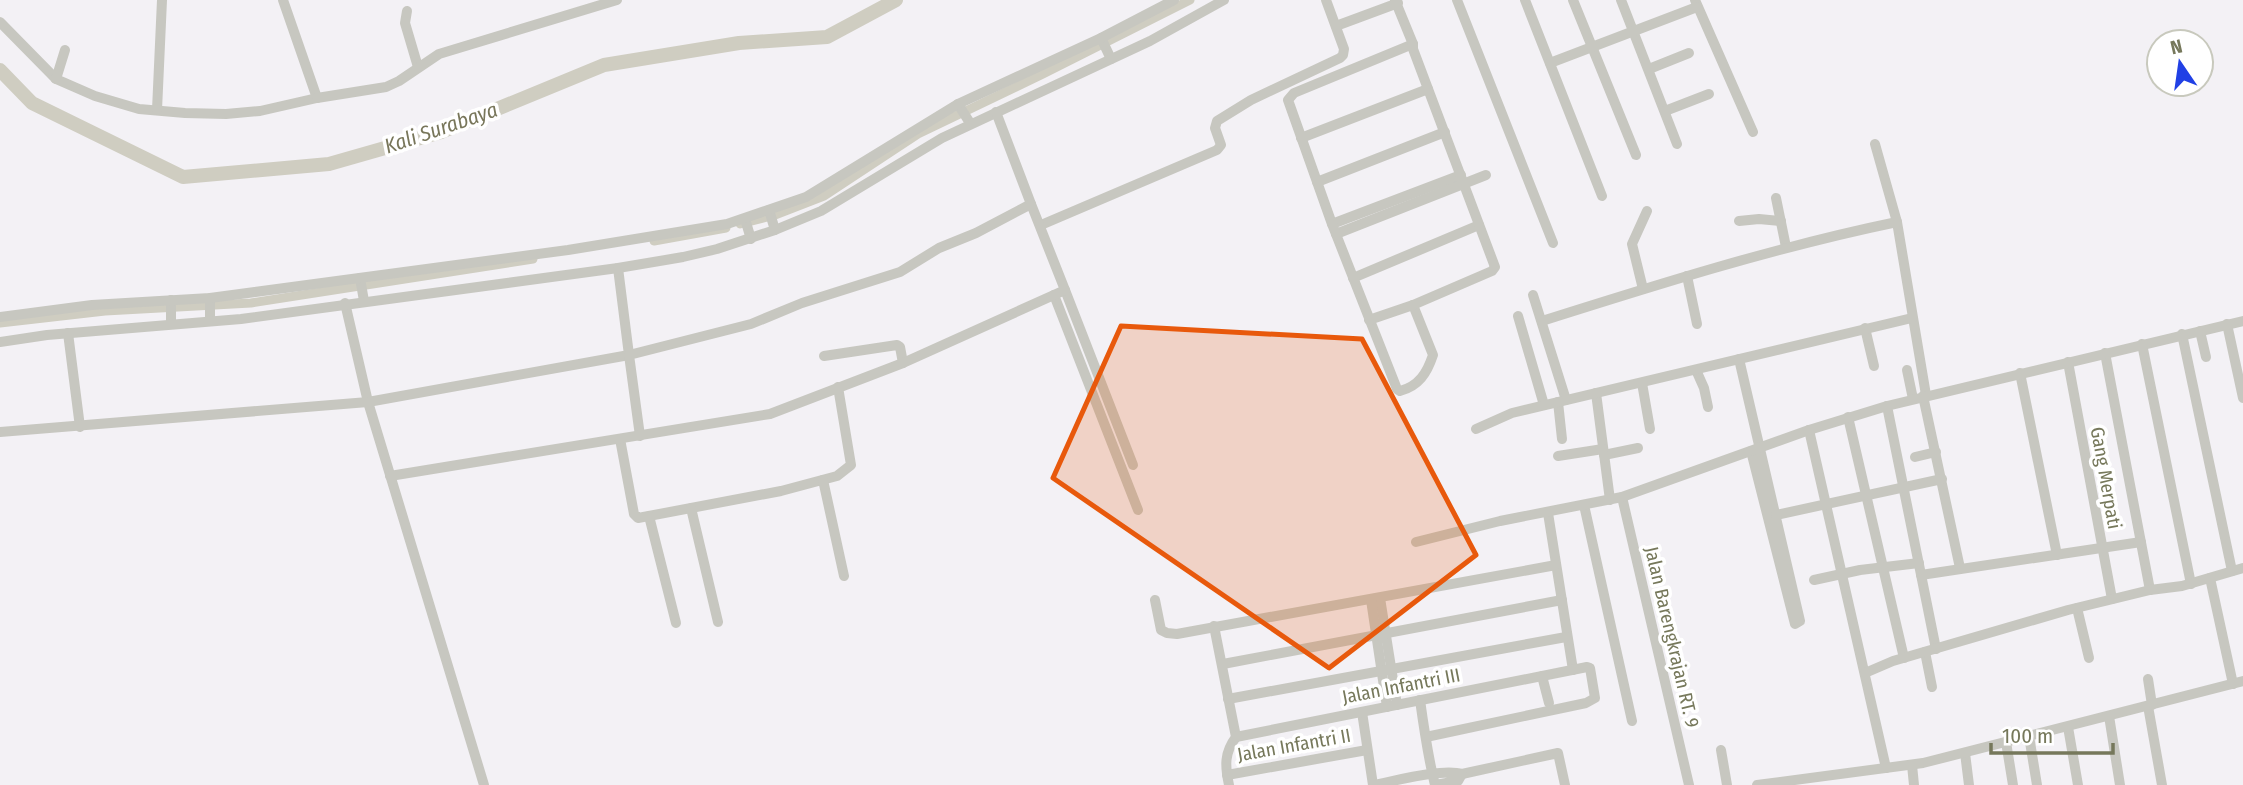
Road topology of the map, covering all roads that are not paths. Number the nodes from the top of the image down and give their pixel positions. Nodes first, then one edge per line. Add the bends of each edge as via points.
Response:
1 (162, 0) edge
2 (284, 0) edge
3 (617, 0) edge
4 (1174, 0) edge
5 (1224, 0) edge
6 (1326, 0) edge
7 (1457, 0) edge
8 (1525, 0) edge
9 (1573, 0) edge
10 (1621, 0) edge
11 (1394, 2) edge
12 (1696, 3) edge
13 (407, 11) dead end
14 (0, 22) edge
15 (1336, 26) junction
16 (1633, 30) junction
17 (1101, 38) junction
18 (1412, 46) junction
19 (1592, 47) junction
20 (65, 50) dead end
21 (1689, 53) dead end
22 (1109, 56) junction
23 (1550, 63) junction
24 (418, 67) junction
25 (1649, 69) junction
26 (56, 79) junction
27 (1428, 89) junction
28 (1709, 94) dead end
29 (317, 98) junction
30 (959, 105) junction
31 (157, 110) junction
32 (1665, 111) junction
33 (996, 112) junction
34 (969, 120) junction
35 (1445, 132) junction
36 (1753, 132) dead end
37 (1301, 138) junction
38 (1677, 144) dead end
39 (1875, 144) dead end
40 (1636, 155) dead end
41 (1486, 176) dead end
42 (1462, 179) junction
43 (1317, 181) junction
44 (1602, 196) dead end
45 (1776, 198) dead end
46 (1031, 204) junction
47 (769, 211) junction
48 (1647, 211) dead end
49 (746, 220) junction
50 (1739, 221) dead end
51 (1781, 221) junction
52 (1897, 222) junction
53 (1479, 225) junction
54 (1041, 226) junction
55 (774, 228) junction
56 (1334, 229) junction
57 (751, 237) junction
58 (1553, 243) dead end
59 (1786, 247) junction
60 (618, 268) junction
61 (1687, 276) junction
62 (1353, 278) junction
63 (360, 280) junction
64 (1643, 289) junction
65 (1065, 290) junction
66 (1054, 295) junction
67 (1533, 295) dead end
68 (363, 298) junction
69 (210, 300) junction
70 (171, 301) junction
71 (345, 303) junction
72 (1413, 305) junction
73 (1518, 316) dead end
74 (0, 317) edge
75 (210, 318) junction
76 (1912, 318) junction
77 (1369, 320) junction
78 (171, 321) junction
79 (1542, 321) junction
80 (2243, 321) edge
81 (1697, 324) dead end
82 (2227, 324) junction
83 (1865, 328) junction
84 (2200, 331) junction
85 (68, 333) junction
86 (1546, 334) junction
87 (2182, 334) junction
88 (1526, 339) junction
89 (0, 342) edge
90 (2142, 344) junction
91 (2105, 353) junction
92 (629, 355) junction
93 (824, 356) dead end
94 (2206, 357) dead end
95 (1740, 359) junction
96 (2068, 362) junction
97 (903, 363) junction
98 (1874, 366) dead end
99 (1696, 370) junction
100 (1907, 370) dead end
101 (2020, 373) junction
102 (1642, 383) junction
103 (838, 390) junction
104 (1596, 393) junction
105 (1921, 397) junction
106 (2243, 398) edge
107 (368, 401) junction
108 (1562, 401) junction
109 (1544, 405) junction
110 (1887, 406) junction
111 (1708, 407) dead end
112 (1848, 417) junction
113 (80, 427) junction
114 (1476, 429) dead end
115 (1650, 429) dead end
116 (1809, 430) junction
117 (0, 432) edge
118 (640, 436) junction
119 (1563, 439) dead end
120 (620, 442) junction
121 (1638, 448) dead end
122 (1756, 449) junction
123 (1604, 452) junction
124 (1936, 452) junction
125 (1558, 456) dead end
126 (1915, 457) dead end
127 (1133, 465) dead end
128 (390, 476) junction
129 (1942, 479) junction
130 (823, 480) junction
131 (1903, 487) junction
132 (1866, 495) junction
133 (1622, 497) junction
134 (1610, 500) junction
135 (1826, 504) junction
136 (1584, 505) junction
137 (691, 508) junction
138 (1138, 510) dead end
139 (1548, 513) junction
140 (1776, 515) junction
141 (649, 516) junction
142 (1777, 538) junction
143 (1416, 542) dead end
144 (2141, 542) junction
145 (2101, 548) junction
146 (2057, 555) junction
147 (1919, 563) junction
148 (1556, 565) junction
149 (1883, 567) junction
150 (1960, 568) junction
151 (2243, 568) edge
152 (2232, 571) junction
153 (1842, 574) junction
154 (1921, 575) junction
155 (844, 576) dead end
156 (2210, 578) junction
157 (1814, 580) dead end
158 (2191, 583) junction
159 (2150, 590) junction
160 (1375, 599) junction
161 (2112, 599) junction
162 (1155, 600) dead end
163 (1562, 600) junction
164 (2077, 608) junction
165 (718, 622) dead end
166 (676, 623) dead end
167 (1214, 626) junction
168 (1381, 634) junction
169 (1566, 637) junction
170 (1936, 649) junction
171 (1924, 652) junction
172 (1904, 657) junction
173 (2090, 658) dead end
174 (1223, 664) junction
175 (1573, 670) junction
176 (1387, 671) junction
177 (1865, 673) junction
178 (1542, 676) junction
179 (2148, 678) dead end
180 (2238, 683) edge
181 (1932, 687) dead end
182 (1228, 699) junction
183 (1420, 700) junction
184 (1549, 703) dead end
185 (1392, 706) junction
186 (2150, 706) junction
187 (1362, 712) junction
188 (2109, 716) junction
189 (1632, 721) dead end
190 (2068, 727) junction
191 (2029, 736) junction
192 (1236, 737) junction
193 (1426, 737) junction
194 (2006, 742) junction
195 (1367, 750) junction
196 (1721, 750) dead end
197 (1965, 753) junction
198 (1912, 765) junction
199 (1886, 768) junction
200 (1228, 780) edge
201 (1434, 780) edge
202 (1400, 783) edge
203 (484, 785) edge
204 (1373, 785) edge
205 (1565, 785) edge
206 (1689, 785) edge
207 (1727, 785) edge
208 (1757, 785) edge
209 (1914, 785) edge
210 (1969, 785) edge
211 (2013, 785) edge
212 (2037, 785) edge
213 (2078, 785) edge
214 (2120, 785) edge
215 (2162, 785) edge

1 - 31 street
2 - 29 street
3 - 24 street via 439,54
4 - 17 street
5 - 22 street via 1150,41
6 - 15 street
7 - 58 street
8 - 23 street
9 - 19 street
10 - 16 street
11 - 15 street
11 - 18 street
12 - 16 street
12 - 36 street
13 - 24 street via 405,23
14 - 26 street
15 - 54 street via 1343,55 1217,121 1218,149
16 - 19 street
16 - 25 street
17 - 22 street
17 - 30 street
18 - 27 street
18 - 37 street via 1289,96
19 - 23 street
19 - 40 street
20 - 26 street
21 - 25 street
22 - 33 street
23 - 44 street
24 - 29 street via 386,87
25 - 32 street
26 - 31 street via 95,96
27 - 35 street
27 - 37 street
28 - 32 street
29 - 31 street via 226,114
30 - 34 street
30 - 47 street via 813,192
32 - 38 street
33 - 34 street
33 - 46 street
34 - 55 street via 821,212
35 - 42 street
35 - 43 street
37 - 43 street
39 - 52 street
41 - 42 street
42 - 53 street
42 - 56 street
43 - 56 street
45 - 51 street
46 - 54 street
46 - 92 street via 900,272 751,324
47 - 49 street
47 - 55 street
48 - 64 street via 1632,244
49 - 57 street
49 - 63 street
50 - 51 street
51 - 59 street
52 - 59 street
52 - 76 street
53 - 62 street
53 - 72 street via 1494,269
54 - 65 street
55 - 57 street
56 - 62 street
57 - 60 street via 683,257
59 - 61 street
60 - 68 street
60 - 92 street
61 - 64 street
61 - 81 street
62 - 77 street
63 - 68 street
63 - 69 street
64 - 79 street
65 - 66 street
65 - 127 street
66 - 97 street
66 - 138 street
67 - 79 street
68 - 71 street
69 - 70 street
69 - 75 street
70 - 74 street
70 - 78 street
71 - 75 street
71 - 107 street
72 - 77 street
72 - 77 street via 1433,355 1423,377 1402,391 1397,389
73 - 88 street
75 - 78 street
76 - 83 street
76 - 105 street
78 - 85 street
79 - 86 street
80 - 82 street
82 - 84 street
82 - 106 street
83 - 95 street
83 - 98 street
84 - 87 street
84 - 94 street
85 - 89 street
85 - 113 street
86 - 88 street
86 - 108 street
87 - 90 street
87 - 152 street
88 - 109 street
90 - 91 street
90 - 158 street
91 - 96 street
91 - 144 street
92 - 107 street
92 - 118 street
93 - 97 street via 897,345
95 - 99 street
95 - 122 street
96 - 101 street
96 - 145 street, Gang Merpati
97 - 103 street
99 - 102 street
99 - 111 street
100 - 105 street
101 - 105 street
101 - 146 street
102 - 104 street
102 - 115 street
103 - 118 street via 770,414
103 - 130 street via 851,463 841,474
104 - 108 street
104 - 123 street
105 - 110 street
105 - 124 street
107 - 113 street
107 - 128 street
108 - 109 street
108 - 119 street
109 - 114 street
110 - 112 street
110 - 131 street
112 - 116 street
112 - 132 street
113 - 117 street
116 - 122 street
116 - 135 street
118 - 120 street
120 - 128 street
120 - 141 street via 635,515
121 - 123 street
122 - 133 street
122 - 140 street
122 - 142 street
123 - 125 street
123 - 134 street
124 - 126 street
124 - 129 street
128 - 203 street
129 - 131 street
129 - 150 street
130 - 137 street
130 - 155 street
131 - 132 street
131 - 147 street
132 - 135 street
132 - 149 street
133 - 134 street
133 - 206 street, Jalan Barengkrajan RT. 9
134 - 136 street
135 - 140 street
135 - 153 street
136 - 139 street
136 - 189 street
137 - 141 street
137 - 165 street
139 - 143 street
139 - 148 street
140 - 142 street
141 - 166 street
142 - 142 street via 1800,621 1795,624
144 - 145 street
144 - 159 street
145 - 146 street
145 - 161 street, Gang Merpati
146 - 150 street
147 - 149 street
147 - 154 street
148 - 160 street
148 - 163 street
149 - 153 street
149 - 172 street
150 - 154 street
151 - 152 street
152 - 156 street
153 - 157 street
153 - 177 street
154 - 170 street
156 - 158 street
156 - 180 street
158 - 159 street
159 - 161 street
160 - 167 street
160 - 168 street
161 - 164 street
162 - 167 street via 1163,632 1177,634
163 - 168 street
163 - 169 street
164 - 170 street
164 - 173 street
167 - 174 street
168 - 174 street
168 - 176 street
169 - 175 street
169 - 176 street
170 - 171 street
171 - 172 street
171 - 181 street
172 - 177 street
174 - 182 street
175 - 178 street, Jalan Infantri III
175 - 193 street via 1590,668 1593,700
176 - 182 street
176 - 185 street
177 - 199 street
178 - 183 street, Jalan Infantri III
178 - 184 street
179 - 186 street
180 - 186 street
182 - 192 street
183 - 185 street, Jalan Infantri III
183 - 193 street
185 - 187 street, Jalan Infantri III
186 - 188 street
186 - 215 street
187 - 192 street, Jalan Infantri III
187 - 195 street
188 - 190 street
188 - 214 street
190 - 191 street
190 - 213 street
191 - 194 street
191 - 212 street
192 - 200 street via 1226,756
193 - 201 street
194 - 197 street
194 - 211 street
195 - 200 street, Jalan Infantri II
195 - 204 street
196 - 207 street
197 - 198 street
197 - 210 street
198 - 199 street
198 - 209 street
199 - 208 street
201 - 202 street
201 - 205 street via 1453,771 1462,774 1558,752
202 - 204 street

